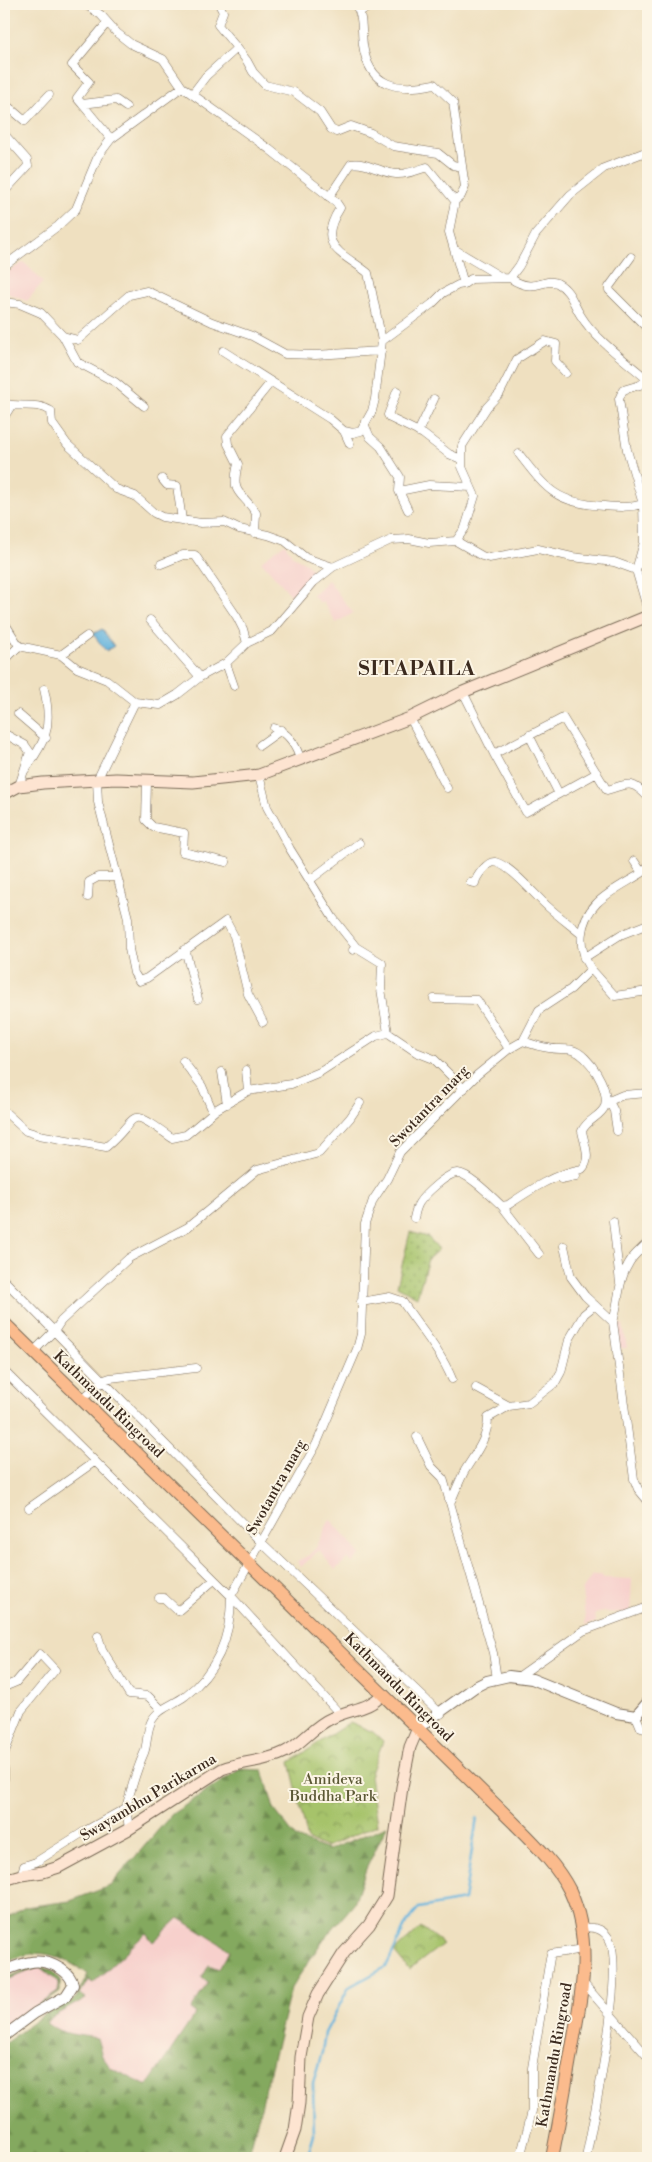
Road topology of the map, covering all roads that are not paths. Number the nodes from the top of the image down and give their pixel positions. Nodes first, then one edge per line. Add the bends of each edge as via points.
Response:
1 (85, 4) edge
2 (219, 4) edge
3 (355, 4) edge
4 (375, 4) edge
5 (361, 11) junction
6 (107, 22) junction
7 (237, 48) junction
8 (182, 87) junction
9 (193, 93) junction
10 (49, 95) dead end
11 (4, 102) edge
12 (82, 104) junction
13 (126, 107) dead end
14 (4, 134) edge
15 (112, 139) junction
16 (648, 151) edge
17 (462, 167) junction
18 (4, 192) edge
19 (329, 197) junction
20 (455, 201) junction
21 (454, 249) junction
22 (631, 257) dead end
23 (4, 266) edge
24 (501, 277) junction
25 (510, 278) junction
26 (464, 284) junction
27 (4, 302) edge
28 (648, 329) edge
29 (62, 336) junction
30 (382, 341) junction
31 (381, 350) junction
32 (223, 351) dead end
33 (566, 373) dead end
34 (648, 380) edge
35 (271, 382) junction
36 (397, 391) dead end
37 (434, 399) dead end
38 (7, 404) edge
39 (144, 406) dead end
40 (4, 417) edge
41 (365, 426) junction
42 (344, 431) junction
43 (418, 432) junction
44 (350, 444) dead end
45 (519, 454) dead end
46 (461, 459) junction
47 (162, 479) dead end
48 (471, 487) junction
49 (642, 504) junction
50 (646, 513) edge
51 (182, 520) junction
52 (255, 533) junction
53 (456, 542) junction
54 (161, 564) dead end
55 (333, 567) junction
56 (636, 570) junction
57 (648, 611) edge
58 (648, 616) edge
59 (150, 620) dead end
60 (4, 622) edge
61 (6, 631) edge
62 (87, 636) dead end
63 (248, 643) junction
64 (19, 646) junction
65 (60, 655) junction
66 (4, 660) edge
67 (226, 663) junction
68 (200, 677) junction
69 (234, 686) dead end
70 (44, 689) dead end
71 (463, 692) junction
72 (135, 702) junction
73 (18, 714) dead end
74 (410, 718) junction
75 (5, 734) dead end
76 (529, 735) junction
77 (46, 738) junction
78 (260, 745) dead end
79 (494, 754) junction
80 (300, 759) junction
81 (24, 771) junction
82 (597, 773) junction
83 (259, 775) junction
84 (97, 780) junction
85 (147, 782) junction
86 (19, 786) junction
87 (447, 788) dead end
88 (4, 794) edge
89 (559, 794) junction
90 (648, 797) edge
91 (359, 843) dead end
92 (634, 861) dead end
93 (226, 862) dead end
94 (648, 866) edge
95 (642, 873) junction
96 (117, 877) junction
97 (310, 880) junction
98 (470, 882) dead end
99 (88, 897) dead end
100 (648, 924) edge
101 (580, 933) junction
102 (185, 950) junction
103 (584, 958) junction
104 (591, 969) junction
105 (648, 991) edge
106 (198, 999) dead end
107 (434, 999) dead end
108 (263, 1022) dead end
109 (388, 1034) junction
110 (523, 1041) junction
111 (510, 1049) junction
112 (183, 1062) dead end
113 (246, 1070) dead end
114 (222, 1072) dead end
115 (464, 1089) junction
116 (248, 1091) junction
117 (648, 1094) edge
118 (608, 1100) junction
119 (360, 1103) dead end
120 (227, 1104) junction
121 (4, 1111) edge
122 (213, 1112) junction
123 (617, 1131) dead end
124 (576, 1176) dead end
125 (545, 1182) junction
126 (502, 1206) junction
127 (414, 1218) dead end
128 (613, 1220) dead end
129 (648, 1242) edge
130 (564, 1246) dead end
131 (539, 1254) dead end
132 (4, 1280) edge
133 (620, 1283) junction
134 (360, 1302) junction
135 (595, 1305) junction
136 (613, 1322) junction
137 (4, 1323) edge
138 (55, 1330) junction
139 (33, 1352) junction
140 (196, 1368) dead end
141 (5, 1375) edge
142 (452, 1379) dead end
143 (104, 1380) junction
144 (476, 1388) dead end
145 (81, 1400) junction
146 (509, 1406) junction
147 (417, 1437) dead end
148 (94, 1462) junction
149 (451, 1501) junction
150 (648, 1501) edge
151 (29, 1508) dead end
152 (261, 1542) junction
153 (248, 1564) junction
154 (214, 1580) junction
155 (231, 1596) junction
156 (159, 1598) dead end
157 (648, 1607) edge
158 (98, 1636) dead end
159 (518, 1677) junction
160 (496, 1679) junction
161 (4, 1688) edge
162 (383, 1694) junction
163 (648, 1702) edge
164 (162, 1710) junction
165 (340, 1714) junction
166 (441, 1714) junction
167 (636, 1716) junction
168 (418, 1728) junction
169 (648, 1730) edge
170 (4, 1754) edge
171 (4, 1769) edge
172 (4, 1778) edge
173 (126, 1808) junction
174 (129, 1830) junction
175 (21, 1875) junction
176 (4, 1880) edge
177 (581, 1928) junction
178 (584, 1949) junction
179 (4, 1971) edge
180 (583, 1983) junction
181 (610, 2014) junction
182 (4, 2036) edge
183 (648, 2057) edge
184 (285, 2158) edge
185 (520, 2158) edge
186 (552, 2158) edge
187 (586, 2158) edge

1 - 6 street
2 - 7 street via 223,12 218,25
3 - 5 street
4 - 5 street
5 - 17 street via 368,68 386,84 414,88 434,84 453,102
6 - 8 street via 131,44 163,59
6 - 12 street via 72,64 88,82 76,98
7 - 9 street via 206,76
7 - 17 street via 265,85 294,92 320,112 336,132 351,126 372,133 393,146 438,153
8 - 9 street
8 - 15 street
9 - 19 street
10 - 11 street via 25,121
12 - 13 street via 116,100
12 - 15 street
14 - 18 street via 27,160 28,166
15 - 23 street via 98,156 76,209
16 - 25 street via 604,168 570,195 536,234
17 - 20 street via 465,187
19 - 20 street via 351,164 360,162 398,175 427,167
19 - 30 street via 340,208 333,218 330,237 334,249 368,273
20 - 21 street via 449,232
21 - 24 street
21 - 26 street
22 - 28 street via 609,290
24 - 25 street
24 - 26 street via 471,279
25 - 34 street via 532,287 556,282 569,291 581,318
26 - 30 street via 443,292
27 - 29 street via 20,304 41,313
29 - 31 street via 78,340 129,295 147,291 212,322 252,336 285,354
29 - 39 street via 77,362 115,382
30 - 31 street
31 - 41 street via 375,399
32 - 35 street
33 - 46 street via 555,361 556,344 544,341 518,360 500,393 465,439
34 - 49 street via 622,390 618,399 627,450
35 - 42 street
35 - 52 street via 227,436 238,464 234,478 236,490 256,513
36 - 43 street via 388,415
37 - 43 street
38 - 40 street
38 - 51 street via 43,406 51,411 52,424 67,444 116,489 135,496 162,517
41 - 42 street via 353,433
41 - 48 street via 400,477 399,491 429,485
42 - 44 street
43 - 46 street
45 - 49 street via 543,485 567,501 620,507
46 - 48 street
47 - 51 street via 167,485 177,486
48 - 53 street via 475,496 465,528
49 - 50 street
50 - 56 street via 644,542
51 - 52 street via 224,522
52 - 55 street via 284,541 306,558
53 - 55 street via 391,540
53 - 56 street via 489,558 538,549 572,558 614,562
54 - 63 street via 183,555 195,555 236,617
55 - 63 street via 314,582 272,631
56 - 57 street
58 - 71 main road
59 - 68 street
60 - 61 street
61 - 64 street
62 - 65 street
63 - 67 street
64 - 65 street
64 - 66 street
65 - 72 street via 77,668 107,680
67 - 68 street
67 - 69 street
68 - 72 street via 160,705
70 - 77 street via 49,711
71 - 74 main road
71 - 79 street
72 - 84 street
73 - 77 street
74 - 80 main road
74 - 87 street
75 - 81 street via 25,745 30,752
76 - 79 street
76 - 82 street via 563,718
76 - 89 street
77 - 81 street
78 - 80 street via 277,729 297,748
79 - 89 street via 526,812
80 - 83 main road
81 - 86 street
82 - 89 street
82 - 90 street via 607,790 627,783
83 - 85 main road via 193,782
83 - 97 street via 267,807
84 - 85 main road
84 - 86 main road
84 - 96 street via 98,802
85 - 93 street via 146,820 153,826 184,833 183,852
86 - 88 main road
91 - 97 street
92 - 95 street
94 - 95 street
95 - 101 street via 597,903
96 - 99 street via 98,877 89,882
96 - 102 street via 128,918 129,949 138,979 148,978
97 - 109 street via 355,948 382,964 381,990
98 - 101 street via 475,883 484,868 496,862
100 - 103 street via 620,935
101 - 103 street
102 - 106 street
102 - 108 street via 226,921 234,936 248,994
103 - 104 street
104 - 105 street via 615,996
104 - 110 street via 571,989 539,1010
107 - 111 street via 477,1000
109 - 115 street via 434,1059
109 - 116 street via 376,1036 320,1072 291,1084
110 - 111 street, Swotantra marg
110 - 118 street via 573,1050 600,1078
111 - 115 street, Swotantra marg
112 - 122 street via 202,1086
113 - 116 street
114 - 120 street
115 - 134 street, Swotantra marg via 400,1152 373,1200 364,1224
116 - 120 street
117 - 118 street via 623,1095
118 - 123 street
118 - 125 street via 582,1130 587,1159 584,1167
119 - 138 street via 319,1153 257,1170 188,1227 128,1258
120 - 122 street
121 - 122 street via 32,1133 106,1147 132,1118 144,1118 172,1138 186,1135
124 - 125 street
125 - 126 street
126 - 127 street via 488,1192 458,1173 443,1179 431,1191 419,1204
126 - 131 street
128 - 133 street
129 - 133 street via 629,1262
130 - 135 street via 571,1277
132 - 138 street
133 - 136 street
134 - 142 street via 390,1297 402,1301 440,1353
134 - 152 street, Swotantra marg via 361,1334 357,1349 316,1445
135 - 136 street
135 - 146 street via 584,1314 570,1340 555,1383 529,1403
136 - 150 street via 634,1479
137 - 139 highway, Kathmandu Ringroad
138 - 139 street
138 - 143 street
139 - 145 highway, Kathmandu Ringroad
140 - 143 street
141 - 148 street
143 - 145 street
143 - 152 street
144 - 146 street
145 - 153 highway, Kathmandu Ringroad
146 - 149 street via 488,1418 477,1454
147 - 149 street via 431,1466 443,1478
148 - 151 street
148 - 154 street
149 - 160 street
152 - 153 street, Swotantra marg
152 - 166 street
153 - 155 street, Swotantra marg
153 - 162 highway, Kathmandu Ringroad
154 - 155 street
154 - 156 street via 178,1611 164,1598
155 - 164 street via 228,1636 214,1666 206,1679
155 - 165 street
157 - 159 street via 582,1631
158 - 164 street via 102,1649 129,1694 148,1696
159 - 160 street
159 - 167 street via 616,1713
160 - 166 street via 475,1687
161 - 170 street via 16,1682 40,1654 55,1670 21,1711
162 - 165 main road, Swayambhu Parikarma via 368,1708
162 - 168 highway, Kathmandu Ringroad
163 - 167 street
164 - 173 street via 149,1726
165 - 174 main road, Swayambhu Parikarma via 316,1726 286,1752 222,1769
166 - 168 street
167 - 169 street via 641,1728
168 - 177 highway, Kathmandu Ringroad via 550,1862 569,1890
168 - 184 main road via 410,1747 402,1787 387,1896 369,1925 344,1953 318,1994 308,2017 300,2057 295,2130
171 - 172 street
173 - 174 street
173 - 175 street via 24,1866
174 - 175 main road, Swayambhu Parikarma via 59,1867
175 - 176 main road, Swayambhu Parikarma
177 - 178 highway, Kathmandu Ringroad
177 - 181 street via 593,1927 603,1931 613,1947
178 - 180 highway, Kathmandu Ringroad
178 - 185 street via 551,1954 532,2068 532,2111
179 - 182 street via 30,1961 48,1962 70,1977 73,1985 66,1996 35,2013
180 - 181 street
180 - 186 highway, Kathmandu Ringroad
181 - 183 street
181 - 187 street

